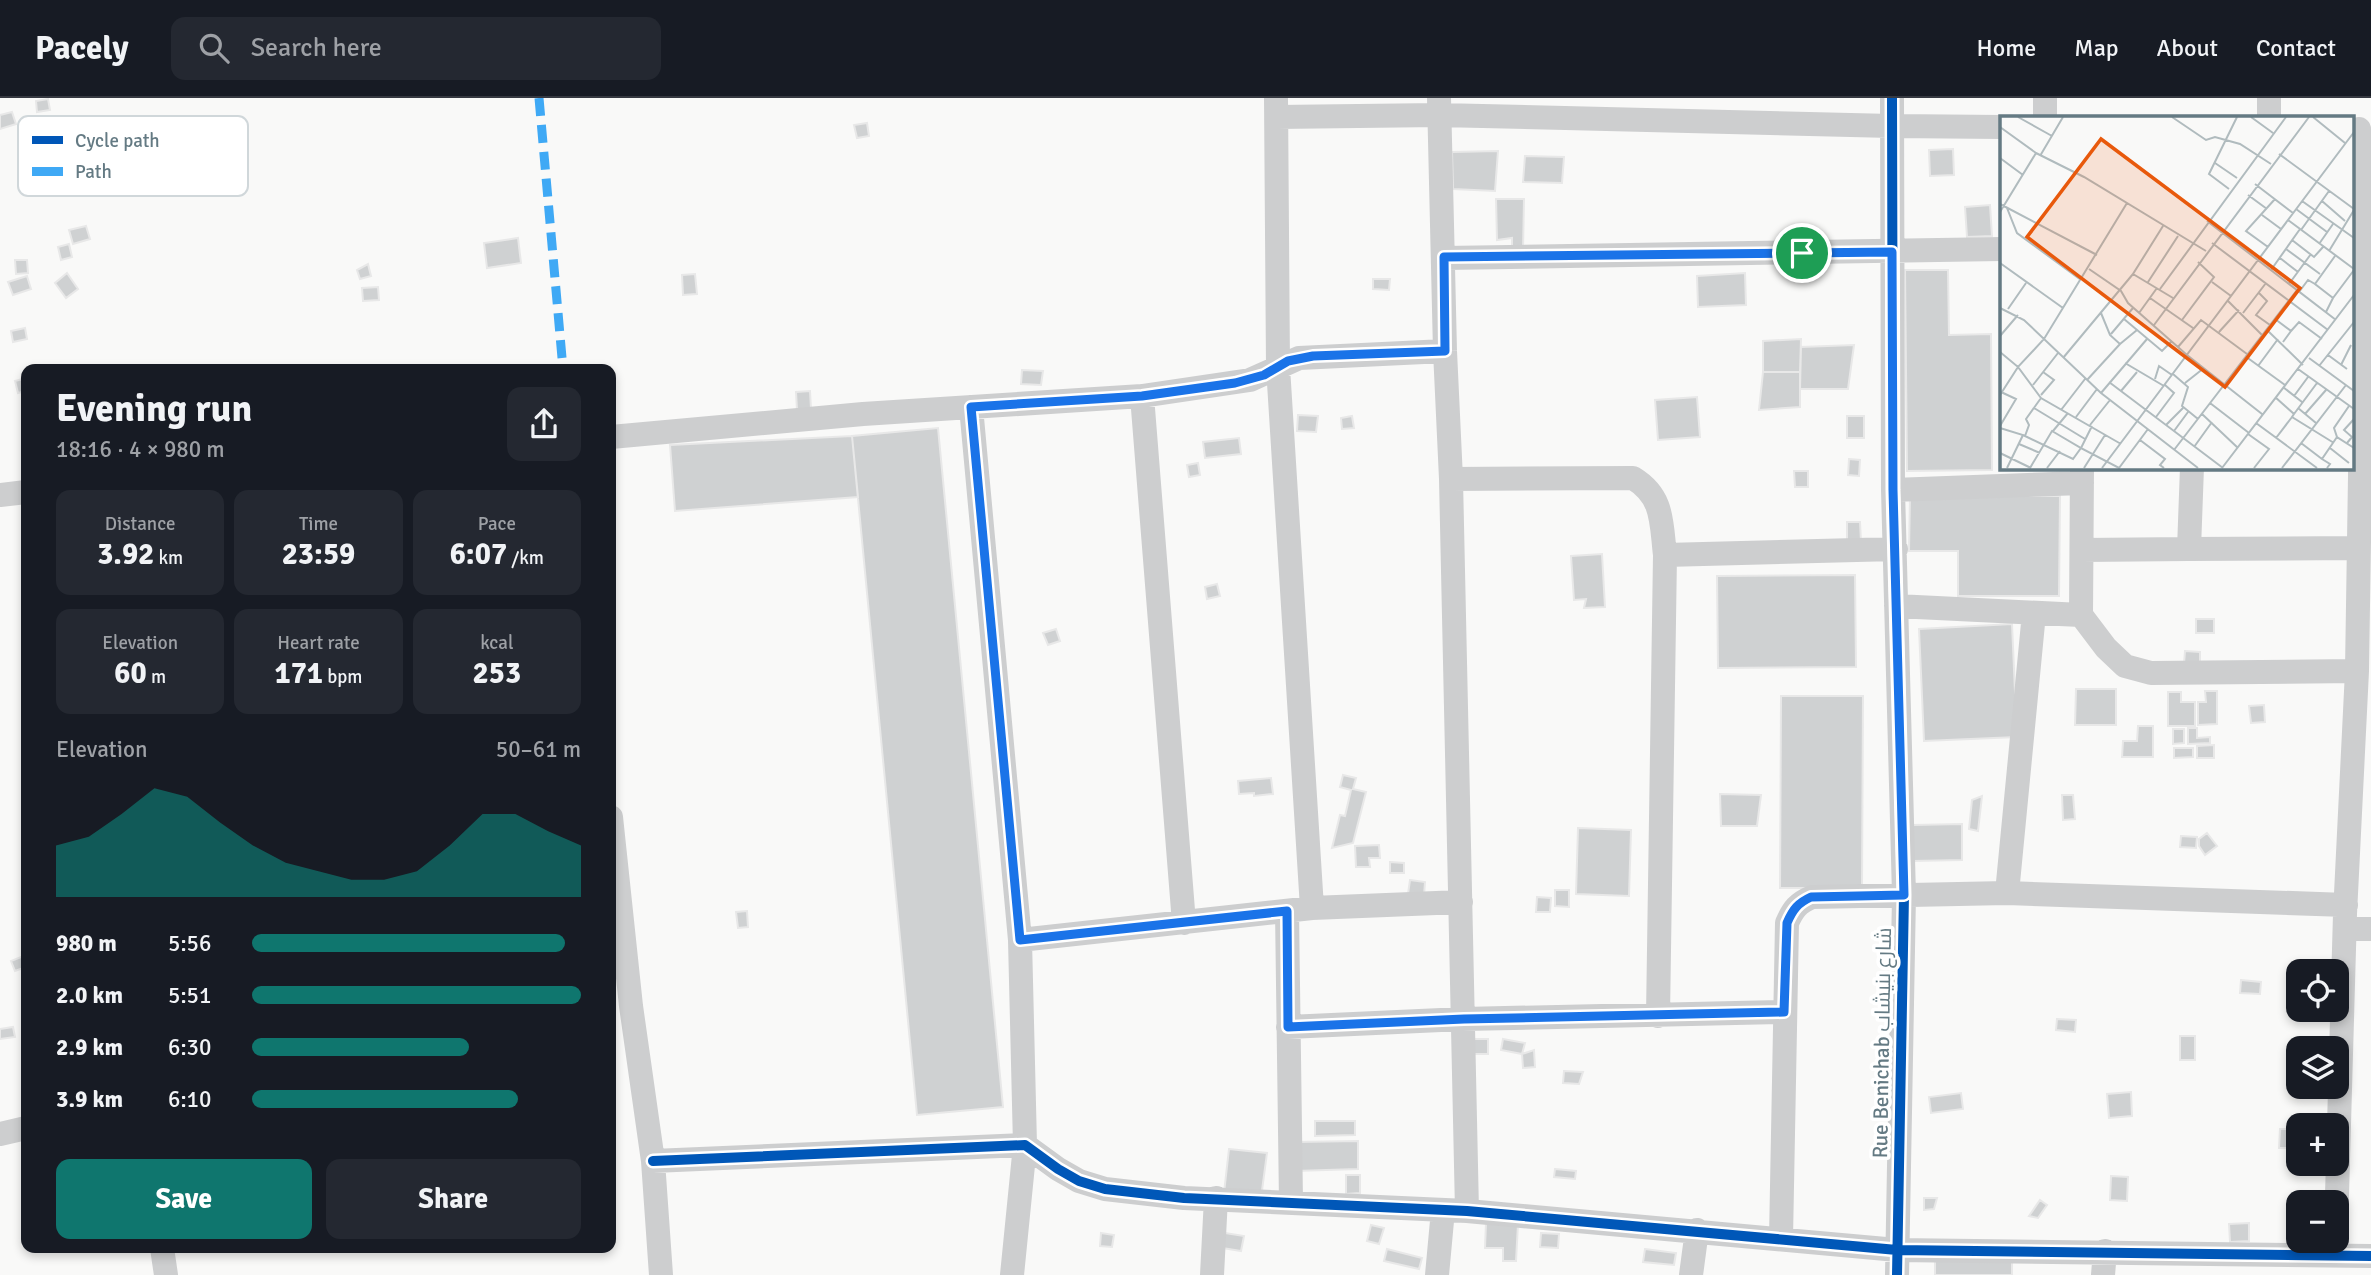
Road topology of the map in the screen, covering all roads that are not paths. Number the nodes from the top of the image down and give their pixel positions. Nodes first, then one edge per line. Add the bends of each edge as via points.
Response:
1 (1892, 98) edge
2 (2045, 98) edge
3 (2269, 98) edge
4 (1439, 106) edge
5 (1277, 107) edge
6 (2045, 116) edge
7 (2269, 116) edge
8 (1892, 126) junction
9 (2000, 127) edge
10 (2361, 129) edge
11 (2000, 249) edge
12 (2361, 251) edge
13 (1892, 252) junction
14 (1444, 257) junction
15 (1445, 351) junction
16 (1278, 367) junction
17 (1142, 396) junction
18 (971, 407) junction
19 (616, 437) edge
20 (2192, 469) edge
21 (2082, 475) edge
22 (2366, 476) edge
23 (1451, 479) junction
24 (1893, 490) junction
25 (21, 493) edge
26 (0, 495) edge
27 (2358, 548) junction
28 (1896, 549) junction
29 (2189, 549) junction
30 (2082, 550) junction
31 (1665, 555) junction
32 (2364, 605) edge
33 (1896, 606) junction
34 (2034, 612) junction
35 (2081, 615) junction
36 (2357, 671) junction
37 (2007, 893) junction
38 (1904, 895) junction
39 (1461, 902) junction
40 (1312, 908) junction
41 (1287, 911) junction
42 (616, 912) edge
43 (2345, 917) junction
44 (1184, 923) junction
45 (2371, 929) edge
46 (1020, 940) junction
47 (621, 1008) edge
48 (1784, 1012) junction
49 (1658, 1016) junction
50 (1464, 1019) junction
51 (1288, 1027) junction
52 (21, 1129) edge
53 (0, 1134) edge
54 (1025, 1145) junction
55 (653, 1161) junction
56 (2337, 1190) edge
57 (1216, 1198) junction
58 (1291, 1202) junction
59 (1455, 1210) junction
60 (1697, 1230) junction
61 (1782, 1239) junction
62 (1897, 1250) junction
63 (163, 1253) edge
64 (2371, 1256) edge
65 (2336, 1257) edge
66 (2104, 1263) edge
67 (166, 1275) edge
68 (661, 1275) edge
69 (1012, 1275) edge
70 (1212, 1275) edge
71 (1437, 1275) edge
72 (1691, 1275) edge
73 (1897, 1275) edge

1 - 8 street, Rue Benichab شارع بنيشاب
2 - 6 street
3 - 7 street
4 - 5 street
4 - 8 street
4 - 14 street
5 - 16 street
8 - 9 street
8 - 13 street, Rue Benichab شارع بنيشاب
10 - 12 street
11 - 13 street
12 - 22 street
13 - 14 street
13 - 24 street, Rue Benichab شارع بنيشاب
14 - 15 street
15 - 16 street via 1313,356
15 - 23 street
16 - 17 street via 1250,380
16 - 40 street
17 - 18 street
17 - 44 street
18 - 19 street
18 - 46 street
20 - 29 street
21 - 24 street
21 - 30 street
22 - 27 street
23 - 31 street via 1633,478 1657,501
23 - 39 street
24 - 28 street, Rue Benichab شارع بنيشاب
25 - 26 street
27 - 29 street
27 - 32 street
28 - 31 street
28 - 33 street, Rue Benichab شارع بنيشاب
29 - 30 street
30 - 35 street
31 - 49 street
32 - 36 street
33 - 34 street
33 - 38 street, Rue Benichab شارع بنيشاب
34 - 35 street
34 - 37 street
35 - 36 street via 2125,666 2151,673
36 - 43 street
37 - 38 street
37 - 43 street
38 - 48 street via 1811,897 1800,902 1787,923
38 - 62 street, Rue Benichab شارع بنيشاب
39 - 40 street
39 - 50 street
40 - 41 street
41 - 44 street
41 - 51 street
42 - 47 street
43 - 45 street
43 - 56 street
44 - 46 street
46 - 54 street
47 - 55 street
48 - 49 street
48 - 61 street
49 - 50 street
50 - 51 street
50 - 59 street
51 - 58 street
52 - 53 street
54 - 55 street
54 - 57 street via 1079,1181 1105,1189
54 - 69 street
55 - 68 street
57 - 58 street
57 - 70 street
58 - 59 street
59 - 60 street
59 - 71 street
60 - 61 street
60 - 72 street
61 - 62 street
62 - 66 street
62 - 73 street, Rue Benichab شارع بنيشاب
63 - 67 street
64 - 65 street
65 - 66 street

